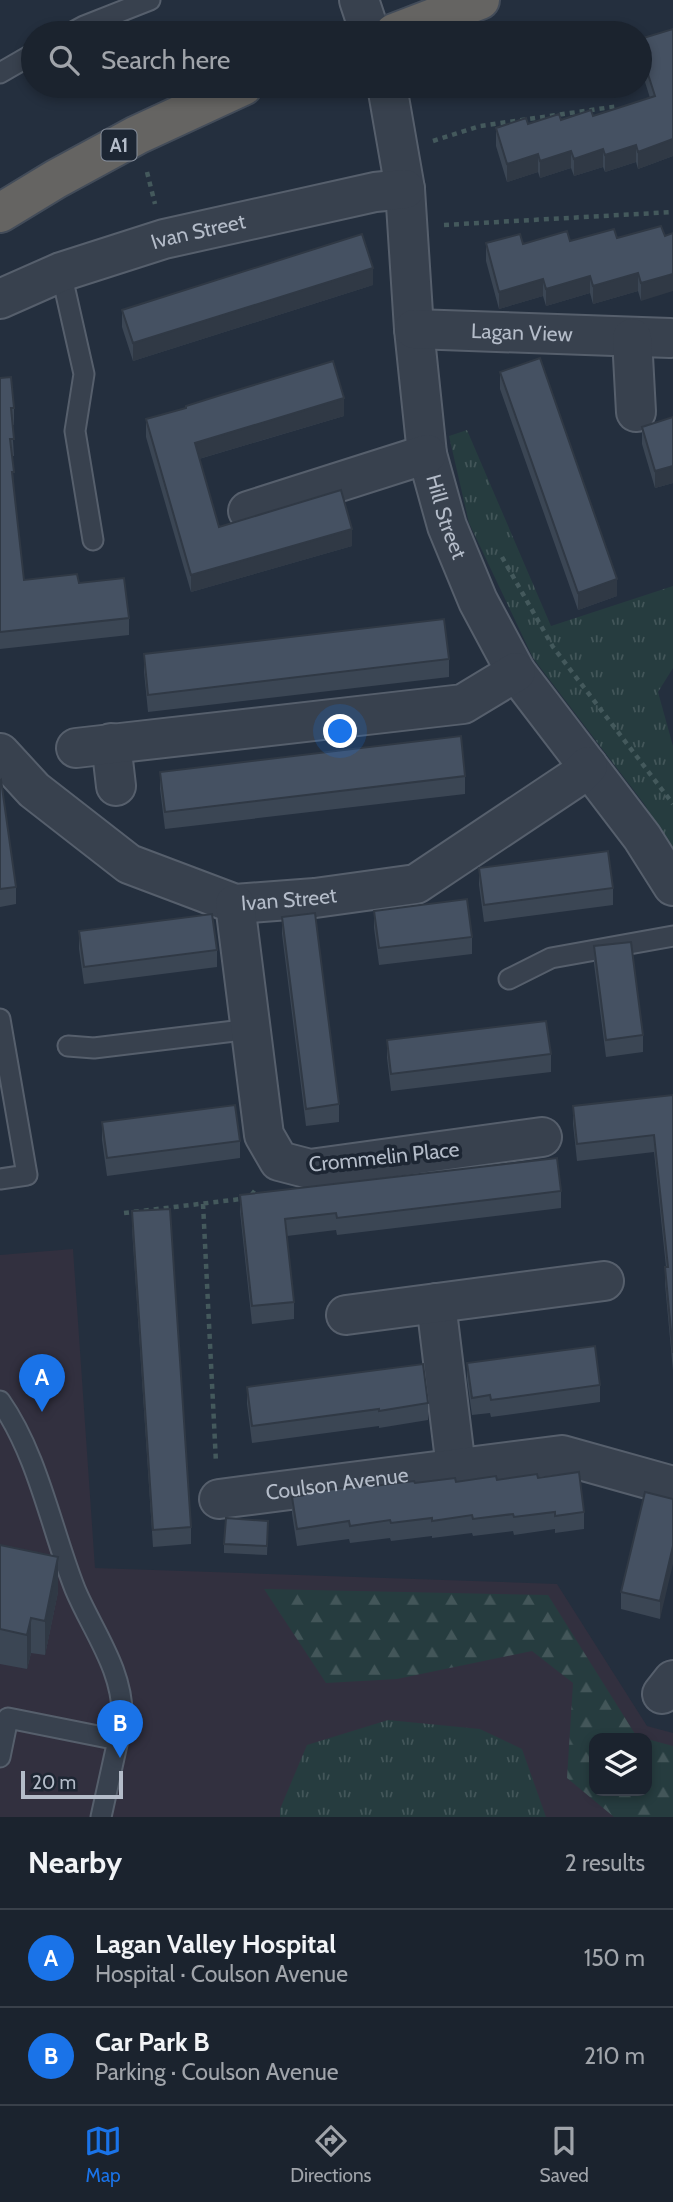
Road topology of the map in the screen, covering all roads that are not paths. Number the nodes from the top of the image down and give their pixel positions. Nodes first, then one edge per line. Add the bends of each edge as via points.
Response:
1 (150, 0) edge
2 (359, 0) edge
3 (480, 0) edge
4 (98, 21) edge
5 (366, 21) edge
6 (425, 21) edge
7 (21, 61) edge
8 (0, 73) edge
9 (217, 98) edge
10 (389, 98) edge
11 (402, 171) junction
12 (0, 213) edge
13 (61, 272) junction
14 (0, 299) edge
15 (414, 328) junction
16 (632, 338) junction
17 (670, 338) dead end
18 (636, 412) dead end
19 (427, 454) junction
20 (248, 511) dead end
21 (93, 540) dead end
22 (516, 672) junction
23 (0, 753) edge
24 (588, 766) junction
25 (116, 786) dead end
26 (673, 886) edge
27 (235, 904) junction
28 (673, 936) edge
29 (509, 979) dead end
30 (0, 1019) edge
31 (251, 1029) junction
32 (68, 1046) dead end
33 (542, 1137) dead end
34 (0, 1179) edge
35 (604, 1280) dead end
36 (436, 1303) junction
37 (346, 1315) dead end
38 (0, 1401) edge
39 (456, 1468) junction
40 (673, 1486) edge
41 (219, 1499) road end
42 (118, 1740) junction
43 (0, 1757) edge
44 (101, 1817) edge

1 - 4 lane
2 - 5 street
3 - 6 highway
7 - 8 lane
9 - 12 highway, A1 via 137,135
10 - 11 street, Hill Street
11 - 13 street, Ivan Street via 375,192 164,239
11 - 15 street, Hill Street
13 - 14 street, Ivan Street
13 - 21 lane via 84,374 75,431
15 - 16 street, Lagan View
15 - 19 street, Hill Street
16 - 17 street, Lagan View
16 - 18 street
19 - 20 street
19 - 22 street, Hill Street via 447,526 478,601
22 - 24 street, Hill Street
22 - 25 street via 463,704 93,746
23 - 27 street, Ivan Street via 34,790 130,864
24 - 26 street, Hill Street
24 - 27 street, Ivan Street via 415,884
27 - 31 street, Crommelin Place
28 - 29 lane via 551,958
30 - 34 lane via 27,1175
31 - 32 lane via 94,1048
31 - 33 street, Crommelin Place via 264,1135 279,1161 310,1170
35 - 36 street
36 - 37 street
36 - 39 street
38 - 42 lane via 27,1452 75,1587 113,1669 122,1718
39 - 40 street, Coulson Avenue via 562,1455
39 - 41 street, Coulson Avenue
42 - 43 lane via 8,1717
42 - 44 lane

